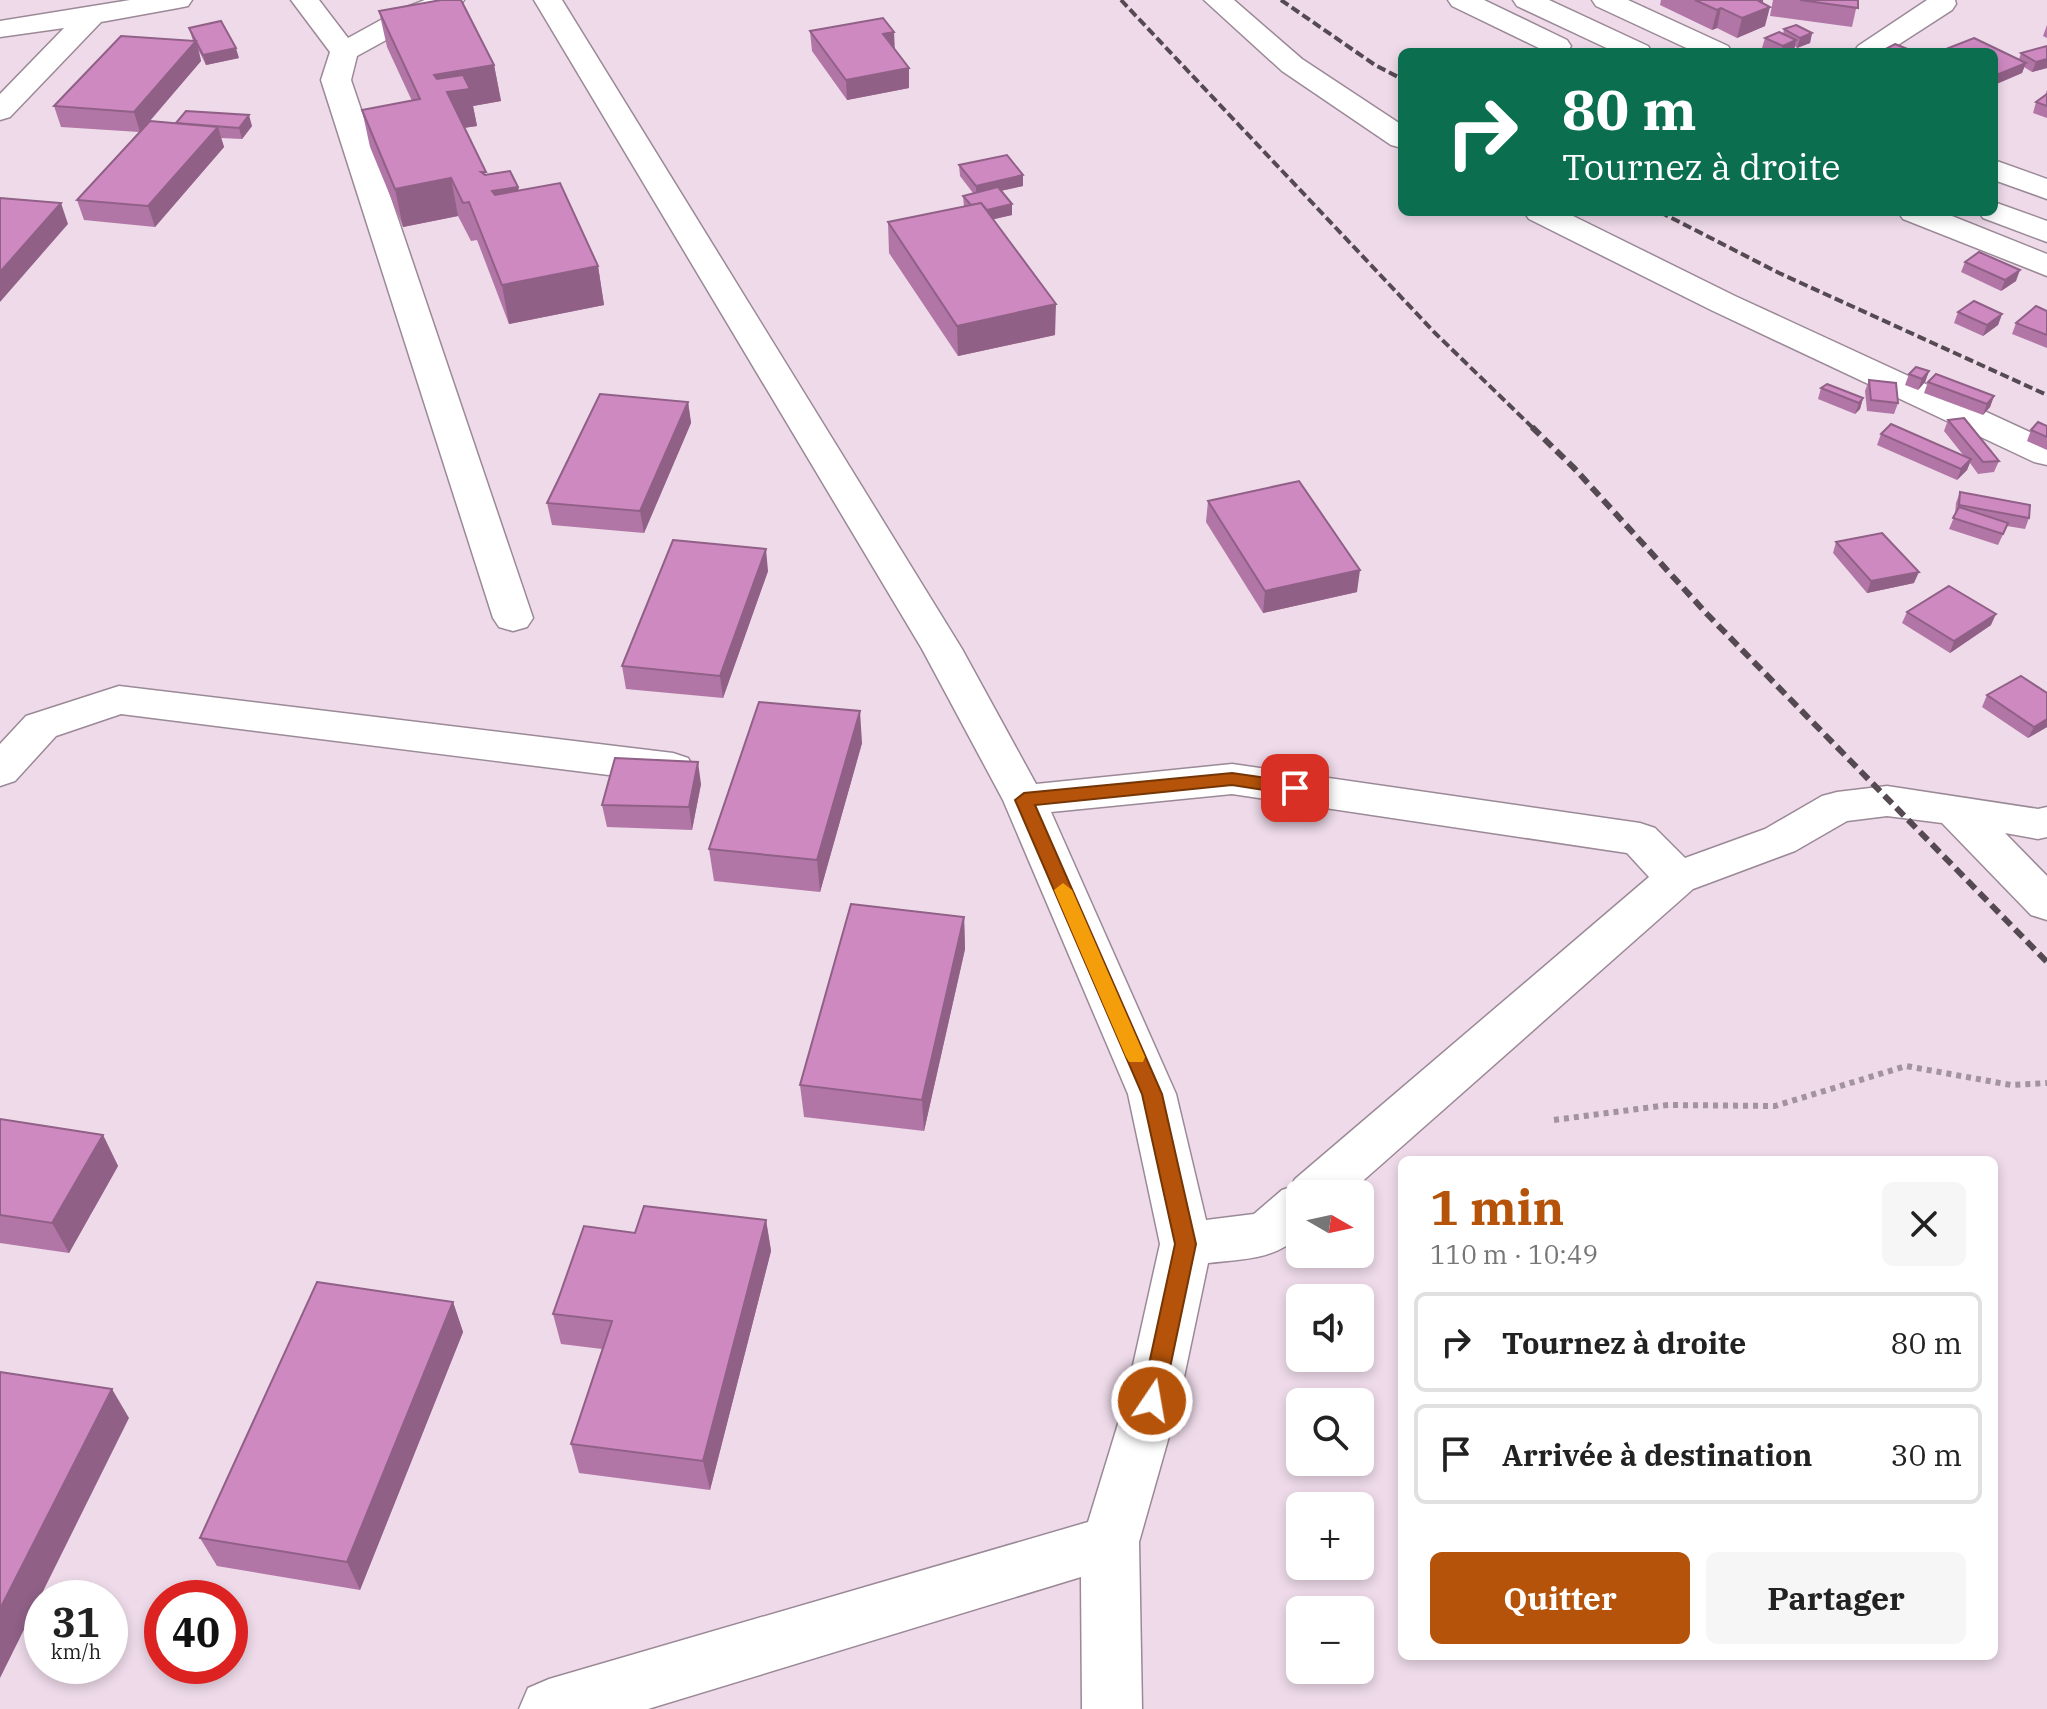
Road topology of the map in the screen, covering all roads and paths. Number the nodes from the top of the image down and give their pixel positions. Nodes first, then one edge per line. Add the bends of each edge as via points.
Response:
1 (178, 0) edge
2 (305, 0) edge
3 (450, 0) edge
4 (548, 0) edge
5 (1218, 0) edge
6 (1462, 0) edge
7 (1527, 0) edge
8 (1606, 0) edge
9 (1941, 0) edge
10 (92, 15) junction
11 (0, 29) edge
12 (1562, 48) edge
13 (1629, 48) edge
14 (1709, 48) edge
15 (1874, 48) edge
16 (344, 52) junction
17 (0, 111) edge
18 (1398, 136) edge
19 (1998, 171) edge
20 (2047, 190) edge
21 (1998, 213) edge
22 (1548, 216) edge
23 (1924, 216) edge
24 (2047, 232) edge
25 (2047, 266) edge
26 (2047, 454) edge
27 (513, 618) dead end
28 (0, 771) edge
29 (696, 771) edge
30 (1024, 800) junction
31 (1954, 809) junction
32 (2047, 822) edge
33 (1677, 878) junction
34 (2047, 903) edge
35 (2047, 1083) edge
36 (1554, 1120) dead end
37 (1329, 1180) edge
38 (1286, 1217) edge
39 (1186, 1244) junction
40 (1110, 1542) junction
41 (549, 1709) edge
42 (1112, 1709) edge

1 - 10 street
2 - 16 street
3 - 16 street
4 - 30 street via 942,649
5 - 18 street via 1292,65
6 - 12 street
7 - 13 street
8 - 14 street
9 - 15 street
10 - 11 street
10 - 17 street
16 - 27 street via 336,80
19 - 20 street
21 - 24 street
22 - 26 street
23 - 25 street
28 - 29 street via 41,726 119,700
30 - 33 street via 1232,779 1640,839
30 - 39 street via 1152,1094
31 - 32 street
31 - 33 street via 1887,801 1837,807 1780,840
31 - 34 street
33 - 37 street
35 - 36 path via 2011,1085 1906,1066 1775,1106 1668,1105
38 - 39 street via 1267,1234
39 - 40 street via 1152,1401
40 - 41 street
40 - 42 street

